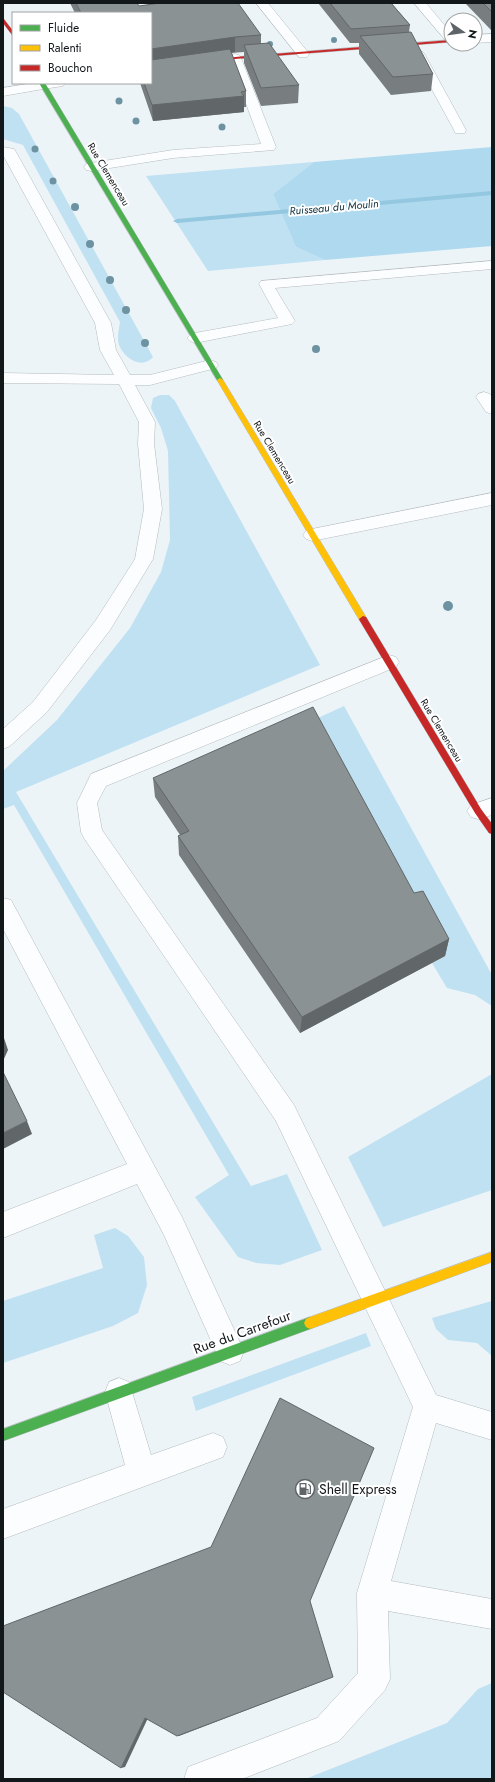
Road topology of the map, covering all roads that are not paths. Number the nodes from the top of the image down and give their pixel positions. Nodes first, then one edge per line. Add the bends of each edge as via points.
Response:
1 (262, 3) edge
2 (420, 3) edge
3 (3, 19) edge
4 (443, 30) edge
5 (12, 33) edge
6 (443, 41) edge
7 (414, 45) junction
8 (303, 54) junction
9 (235, 58) junction
10 (152, 70) edge
11 (42, 84) edge
12 (3, 92) edge
13 (460, 130) dead end
14 (3, 151) edge
15 (92, 167) junction
16 (492, 265) edge
17 (195, 338) junction
18 (210, 365) junction
19 (3, 378) edge
20 (124, 380) junction
21 (492, 499) edge
22 (312, 535) junction
23 (389, 662) junction
24 (3, 741) edge
25 (485, 808) edge
26 (492, 831) edge
27 (3, 907) edge
28 (143, 1170) junction
29 (3, 1225) edge
30 (492, 1257) edge
31 (376, 1298) junction
32 (230, 1351) junction
33 (119, 1392) junction
34 (426, 1406) junction
35 (492, 1426) edge
36 (3, 1434) edge
37 (213, 1447) dead end
38 (142, 1473) junction
39 (3, 1524) edge
40 (372, 1593) junction
41 (492, 1614) edge
42 (200, 1779) edge

1 - 8 street
2 - 4 street
3 - 5 street
6 - 7 street
7 - 8 street
7 - 13 street
8 - 9 street
9 - 10 street
9 - 15 street via 269,147 173,154
11 - 12 street
11 - 15 street, Rue Clemenceau
14 - 20 street via 9,152 103,322 108,350
15 - 17 street, Rue Clemenceau
16 - 17 street via 266,284 287,321
17 - 18 street, Rue Clemenceau
18 - 20 street via 150,380
18 - 22 street, Rue Clemenceau
19 - 20 street
20 - 24 street via 147,422 146,444 153,509 144,559 103,625 40,707
21 - 22 street
22 - 23 street, Rue Clemenceau
23 - 25 street, Rue Clemenceau
23 - 31 street via 98,780 88,803 92,832 285,1113
25 - 26 street, Rue Clemenceau
27 - 28 street
28 - 29 street
28 - 32 street via 173,1226
30 - 31 street, Rue du Carrefour
31 - 32 street, Rue du Carrefour
31 - 34 street
32 - 33 street, Rue du Carrefour
33 - 36 street, Rue du Carrefour
33 - 38 street
34 - 35 street
34 - 40 street
37 - 38 street
38 - 39 street
40 - 41 street
40 - 42 street via 374,1679 328,1730

